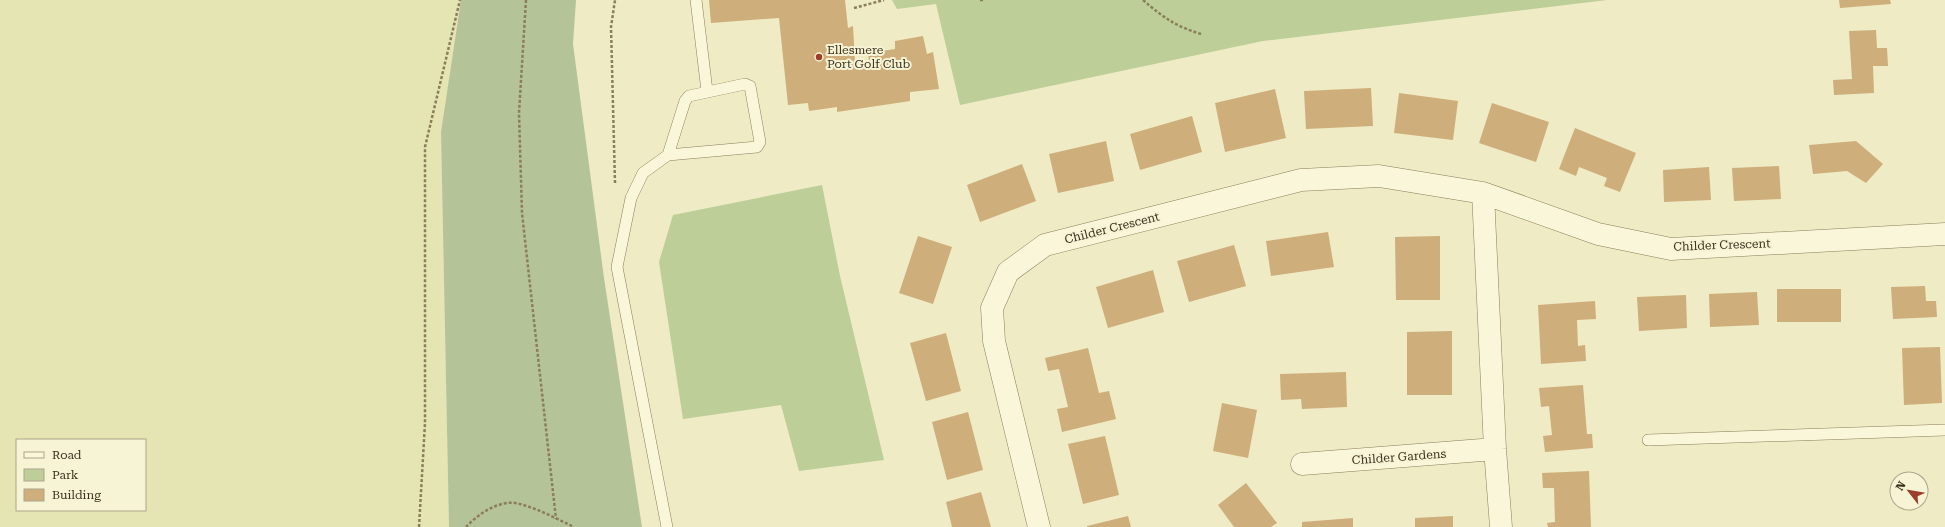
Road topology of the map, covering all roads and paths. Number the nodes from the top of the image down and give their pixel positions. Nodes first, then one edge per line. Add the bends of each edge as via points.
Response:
1 (460, 0) edge
2 (526, 0) edge
3 (615, 0) edge
4 (696, 0) edge
5 (884, 0) edge
6 (980, 0) edge
7 (984, 0) edge
8 (1143, 0) edge
9 (854, 8) dead end
10 (1202, 34) dead end
11 (707, 91) junction
12 (668, 155) junction
13 (615, 190) dead end
14 (1483, 194) junction
15 (1945, 234) edge
16 (1945, 430) edge
17 (1648, 440) dead end
18 (1495, 449) junction
19 (1302, 464) dead end
20 (556, 519) junction
21 (419, 527) edge
22 (466, 527) edge
23 (574, 527) edge
24 (667, 527) edge
25 (1040, 527) edge
26 (1501, 527) edge

1 - 21 path via 425,146 425,423
2 - 20 path via 519,114 522,213
3 - 13 path via 611,27
4 - 11 lane
5 - 9 path
6 - 7 path
8 - 10 path via 1164,18
11 - 12 lane via 689,96 685,100
11 - 12 lane via 745,84 750,86 760,142 758,147
12 - 24 lane via 643,173 631,198 617,267
14 - 15 street, Childer Crescent via 1598,234 1671,248
14 - 18 street
14 - 25 street, Childer Crescent via 1380,176 1301,180 1045,245 1023,260 1008,272 992,308 994,341
16 - 17 lane
18 - 19 street, Childer Gardens
18 - 26 street
20 - 22 path via 519,503 503,504 483,512
20 - 23 path

